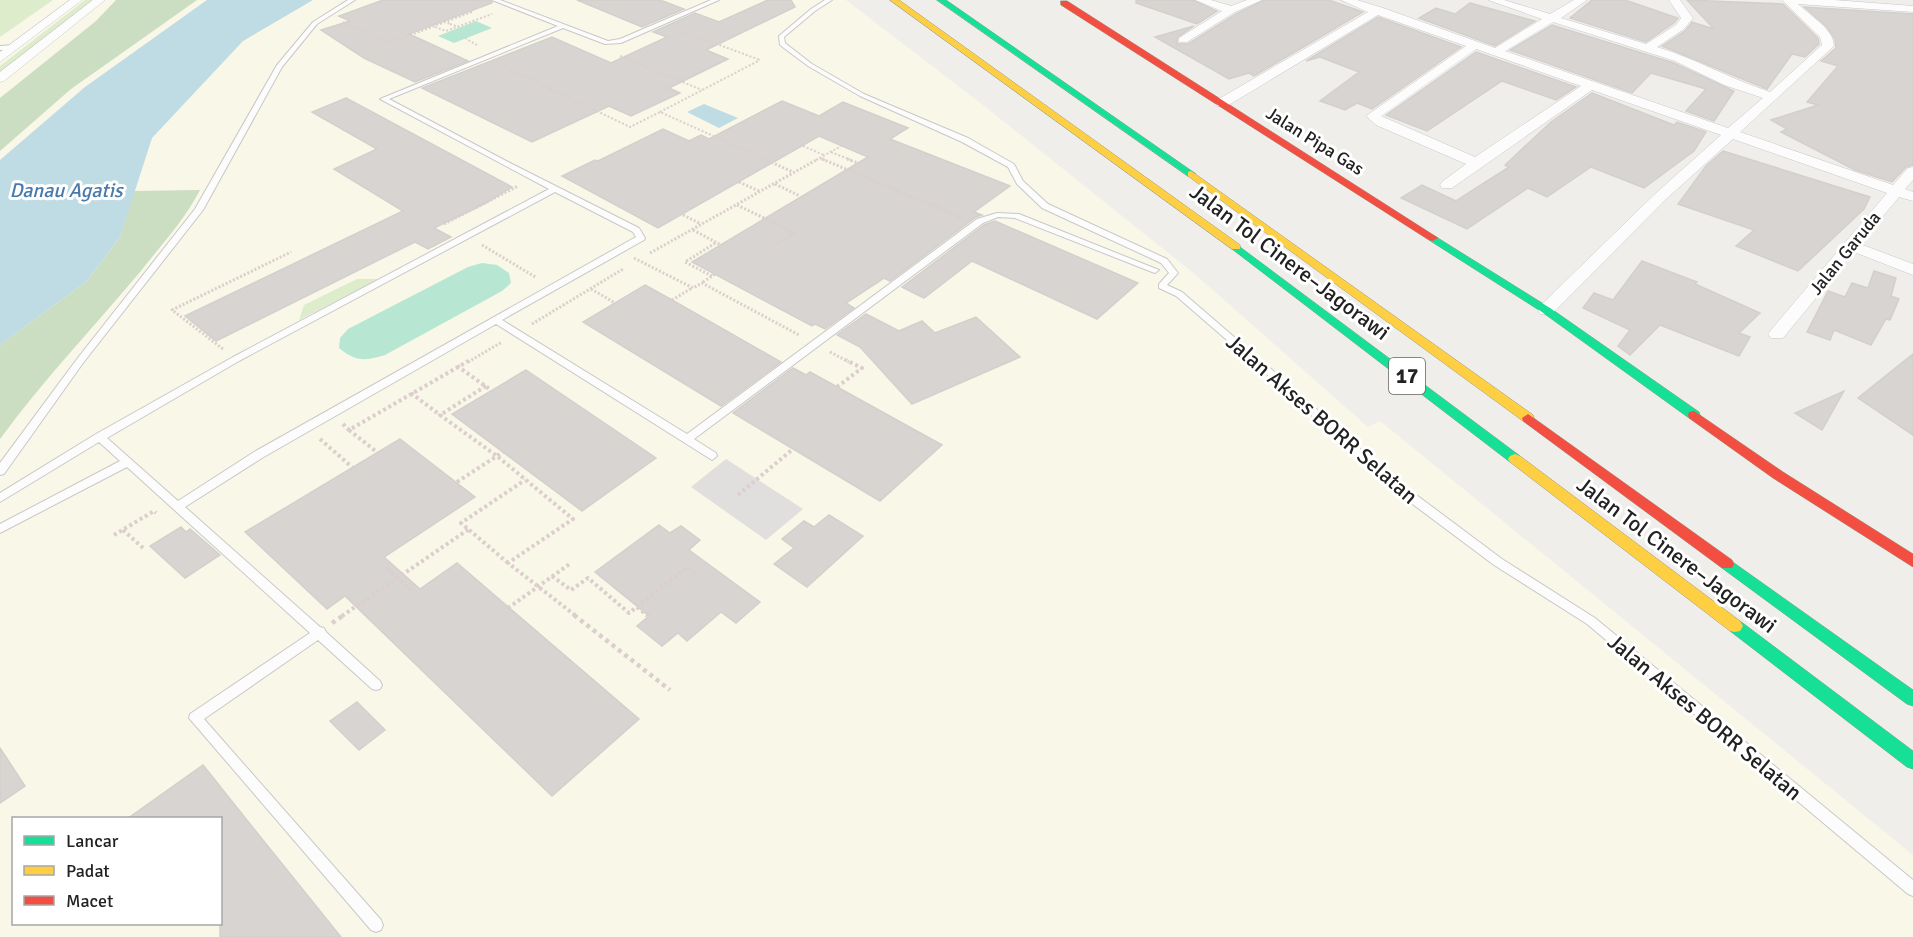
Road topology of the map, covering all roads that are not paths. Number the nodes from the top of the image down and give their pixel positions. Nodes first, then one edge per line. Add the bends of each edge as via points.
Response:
1 (77, 0) edge
2 (100, 0) edge
3 (352, 0) edge
4 (495, 0) edge
5 (716, 0) edge
6 (829, 0) edge
7 (894, 0) edge
8 (940, 0) edge
9 (1200, 0) edge
10 (1257, 0) edge
11 (1346, 0) edge
12 (1493, 0) edge
13 (1582, 0) edge
14 (1674, 0) edge
15 (1788, 0) edge
16 (1064, 3) dead end
17 (1913, 9) edge
18 (1231, 10) junction
19 (1379, 10) junction
20 (81, 17) junction
21 (1551, 19) junction
22 (41, 27) junction
23 (561, 27) junction
24 (1183, 40) dead end
25 (1476, 44) junction
26 (14, 47) junction
27 (0, 48) edge
28 (1647, 49) junction
29 (1496, 52) junction
30 (0, 58) edge
31 (0, 78) edge
32 (1590, 85) junction
33 (1773, 97) junction
34 (1222, 103) junction
35 (1733, 133) junction
36 (1476, 163) junction
37 (1913, 171) edge
38 (1447, 186) dead end
39 (556, 189) junction
40 (1895, 190) junction
41 (1913, 197) edge
42 (1852, 246) junction
43 (1155, 270) dead end
44 (1913, 270) edge
45 (1546, 310) junction
46 (497, 321) junction
47 (1777, 334) dead end
48 (100, 436) junction
49 (687, 439) junction
50 (712, 456) dead end
51 (127, 462) junction
52 (0, 471) edge
53 (0, 498) edge
54 (177, 507) junction
55 (0, 530) edge
56 (1913, 561) edge
57 (320, 632) junction
58 (376, 685) dead end
59 (1913, 699) edge
60 (1913, 760) edge
61 (1913, 889) edge
62 (376, 925) dead end

1 - 22 street
2 - 20 street
3 - 52 lane via 315,23 279,66 199,210 80,361
4 - 23 lane
5 - 23 lane via 621,41 607,43
6 - 61 lane, Jalan Akses BORR Selatan via 781,37 782,44 862,95 965,140 1011,166 1020,182 1045,206 1164,261 1174,273 1162,286 1179,294 1383,476 1498,562 1591,621
7 - 60 main road, Jalan Tol Cinere–Jagorawi / 17 via 1180,204
8 - 59 main road, Jalan Tol Cinere–Jagorawi / 17 via 1217,192
9 - 18 street
10 - 18 street
11 - 19 street
12 - 21 street
13 - 21 street
14 - 28 street via 1687,18
15 - 17 street
15 - 33 street via 1819,28 1829,43
16 - 34 main road, Jalan Pipa Gas
18 - 24 street
19 - 25 street
19 - 34 street
20 - 22 street via 67,17 56,26
20 - 31 street
21 - 28 street
21 - 29 street
22 - 26 street
23 - 39 lane via 383,99
25 - 29 street
25 - 36 street via 1373,116 1381,123
26 - 27 lane
26 - 30 street
28 - 33 street
29 - 32 street
32 - 35 street
32 - 36 street
33 - 35 street
34 - 45 main road, Jalan Pipa Gas
35 - 40 street
35 - 45 street
36 - 38 street
37 - 40 street, Jalan Garuda
39 - 46 lane via 640,233 641,238
39 - 48 lane
40 - 41 street
40 - 42 street, Jalan Garuda
42 - 44 street
42 - 47 street, Jalan Garuda
43 - 49 lane via 1016,216 997,215 975,223
45 - 56 main road, Jalan Pipa Gas via 1778,475
46 - 49 lane
46 - 54 lane via 306,428
48 - 51 lane
48 - 53 lane
49 - 50 lane
51 - 54 lane
51 - 55 lane
54 - 57 lane
57 - 58 lane
57 - 62 lane via 195,718

